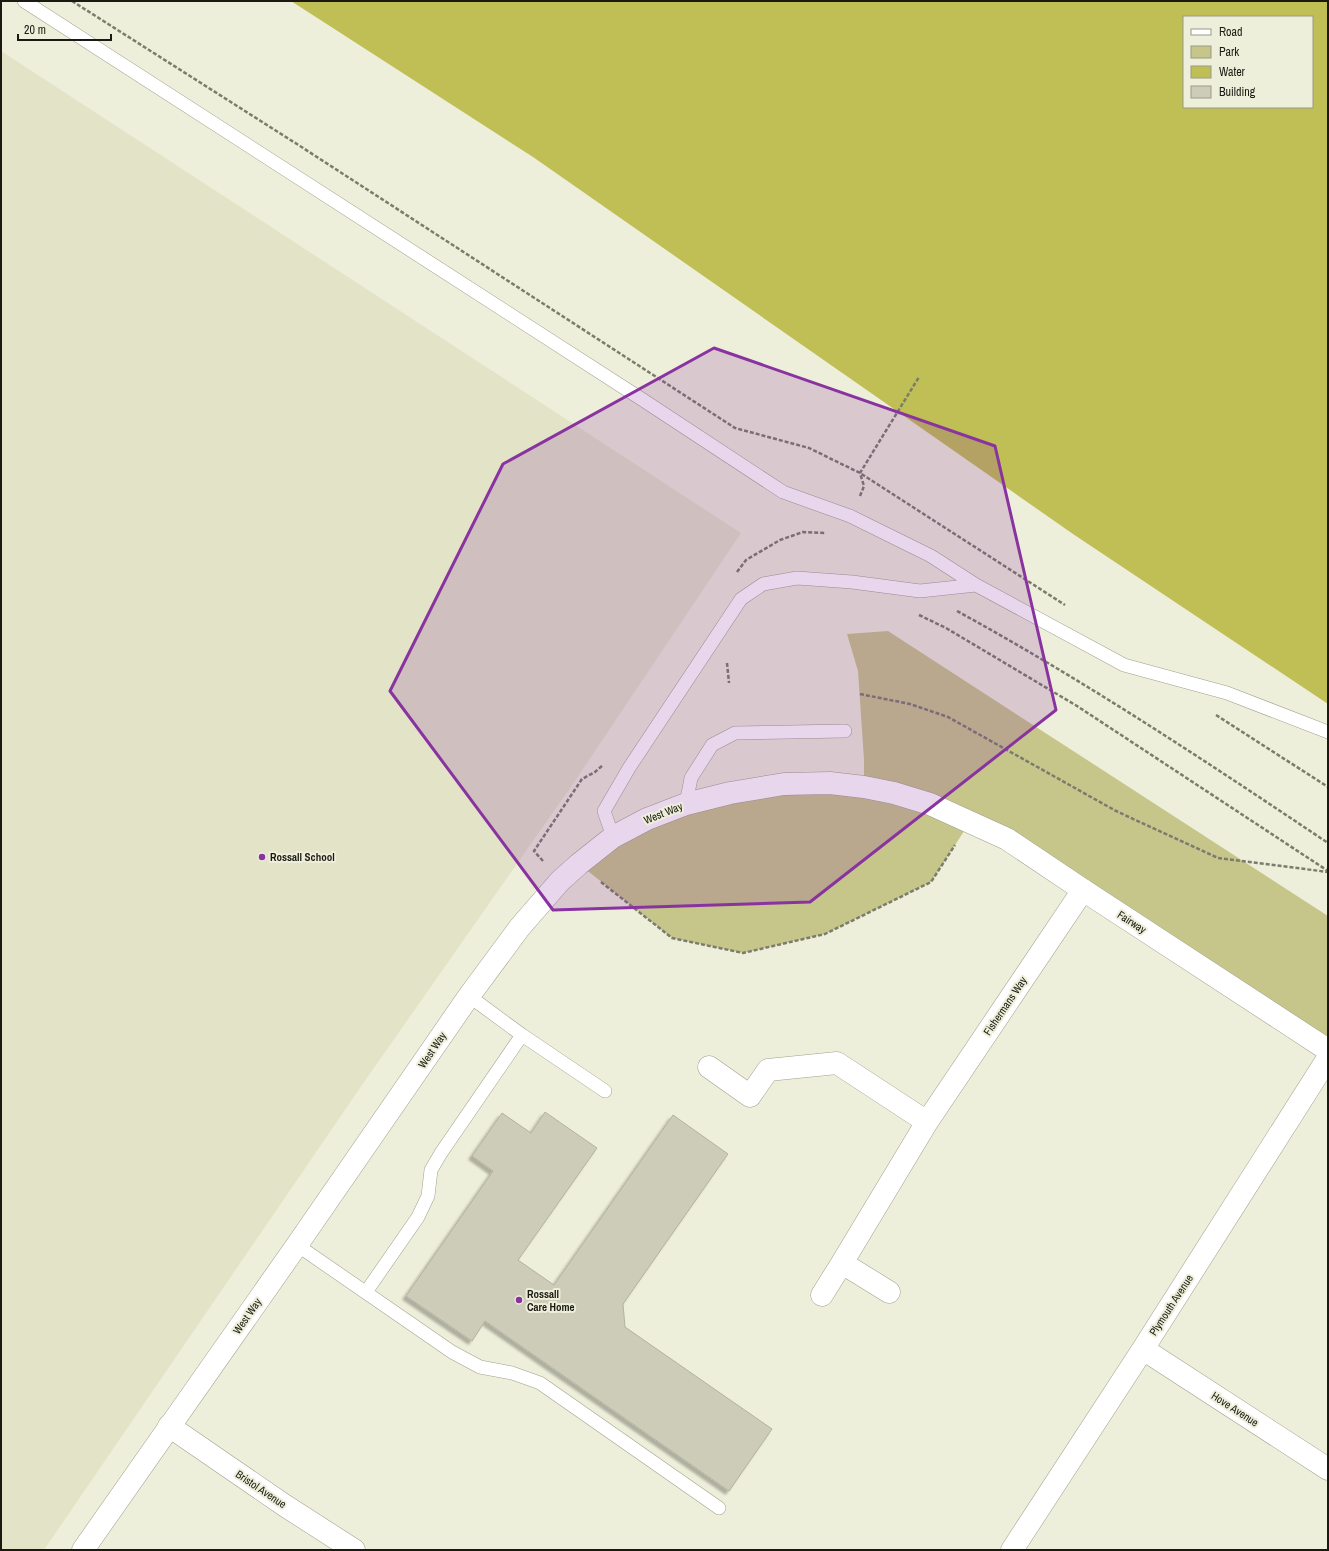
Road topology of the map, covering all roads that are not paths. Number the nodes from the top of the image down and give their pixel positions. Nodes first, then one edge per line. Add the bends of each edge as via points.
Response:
1 (24, 1) edge
2 (976, 585) junction
3 (845, 731) dead end
4 (1328, 732) edge
5 (686, 804) junction
6 (930, 804) joint
7 (613, 837) junction
8 (1083, 890) junction
9 (469, 996) junction
10 (522, 1034) junction
11 (1328, 1050) edge
12 (1328, 1058) edge
13 (709, 1067) dead end
14 (604, 1091) dead end
15 (928, 1122) junction
16 (297, 1245) junction
17 (842, 1263) junction
18 (366, 1292) junction
19 (889, 1292) dead end
20 (822, 1295) dead end
21 (1143, 1349) junction
22 (169, 1426) junction
23 (1328, 1468) edge
24 (719, 1508) dead end
25 (83, 1550) edge
26 (354, 1550) edge
27 (1012, 1550) edge

1 - 2 lane via 783,492 850,516 931,556
2 - 4 lane via 1124,665 1227,693
2 - 7 lane via 920,591 797,578 763,584 741,599 629,768 604,812
3 - 5 lane via 735,733 712,745 691,778
5 - 6 street, West Way via 784,784 830,783 894,793
5 - 7 street, West Way via 647,819
6 - 8 street, Fairway via 1007,839
7 - 9 street, West Way via 560,881 520,926
8 - 11 street, Fairway
8 - 15 street, Fishermans Way
9 - 10 lane
9 - 16 street, West Way
10 - 14 lane
10 - 18 lane via 441,1153 431,1170 428,1196 418,1217
12 - 21 street, Plymouth Avenue
13 - 15 street via 750,1096 768,1070 837,1063
15 - 17 street, Fishermans Way
16 - 18 lane
16 - 22 street, West Way
17 - 19 street
17 - 20 street, Fishermans Way
18 - 24 lane via 452,1352 480,1367 512,1373 540,1383
21 - 23 street, Hove Avenue
21 - 27 street, Plymouth Avenue
22 - 25 street, West Way
22 - 26 street, Bristol Avenue

